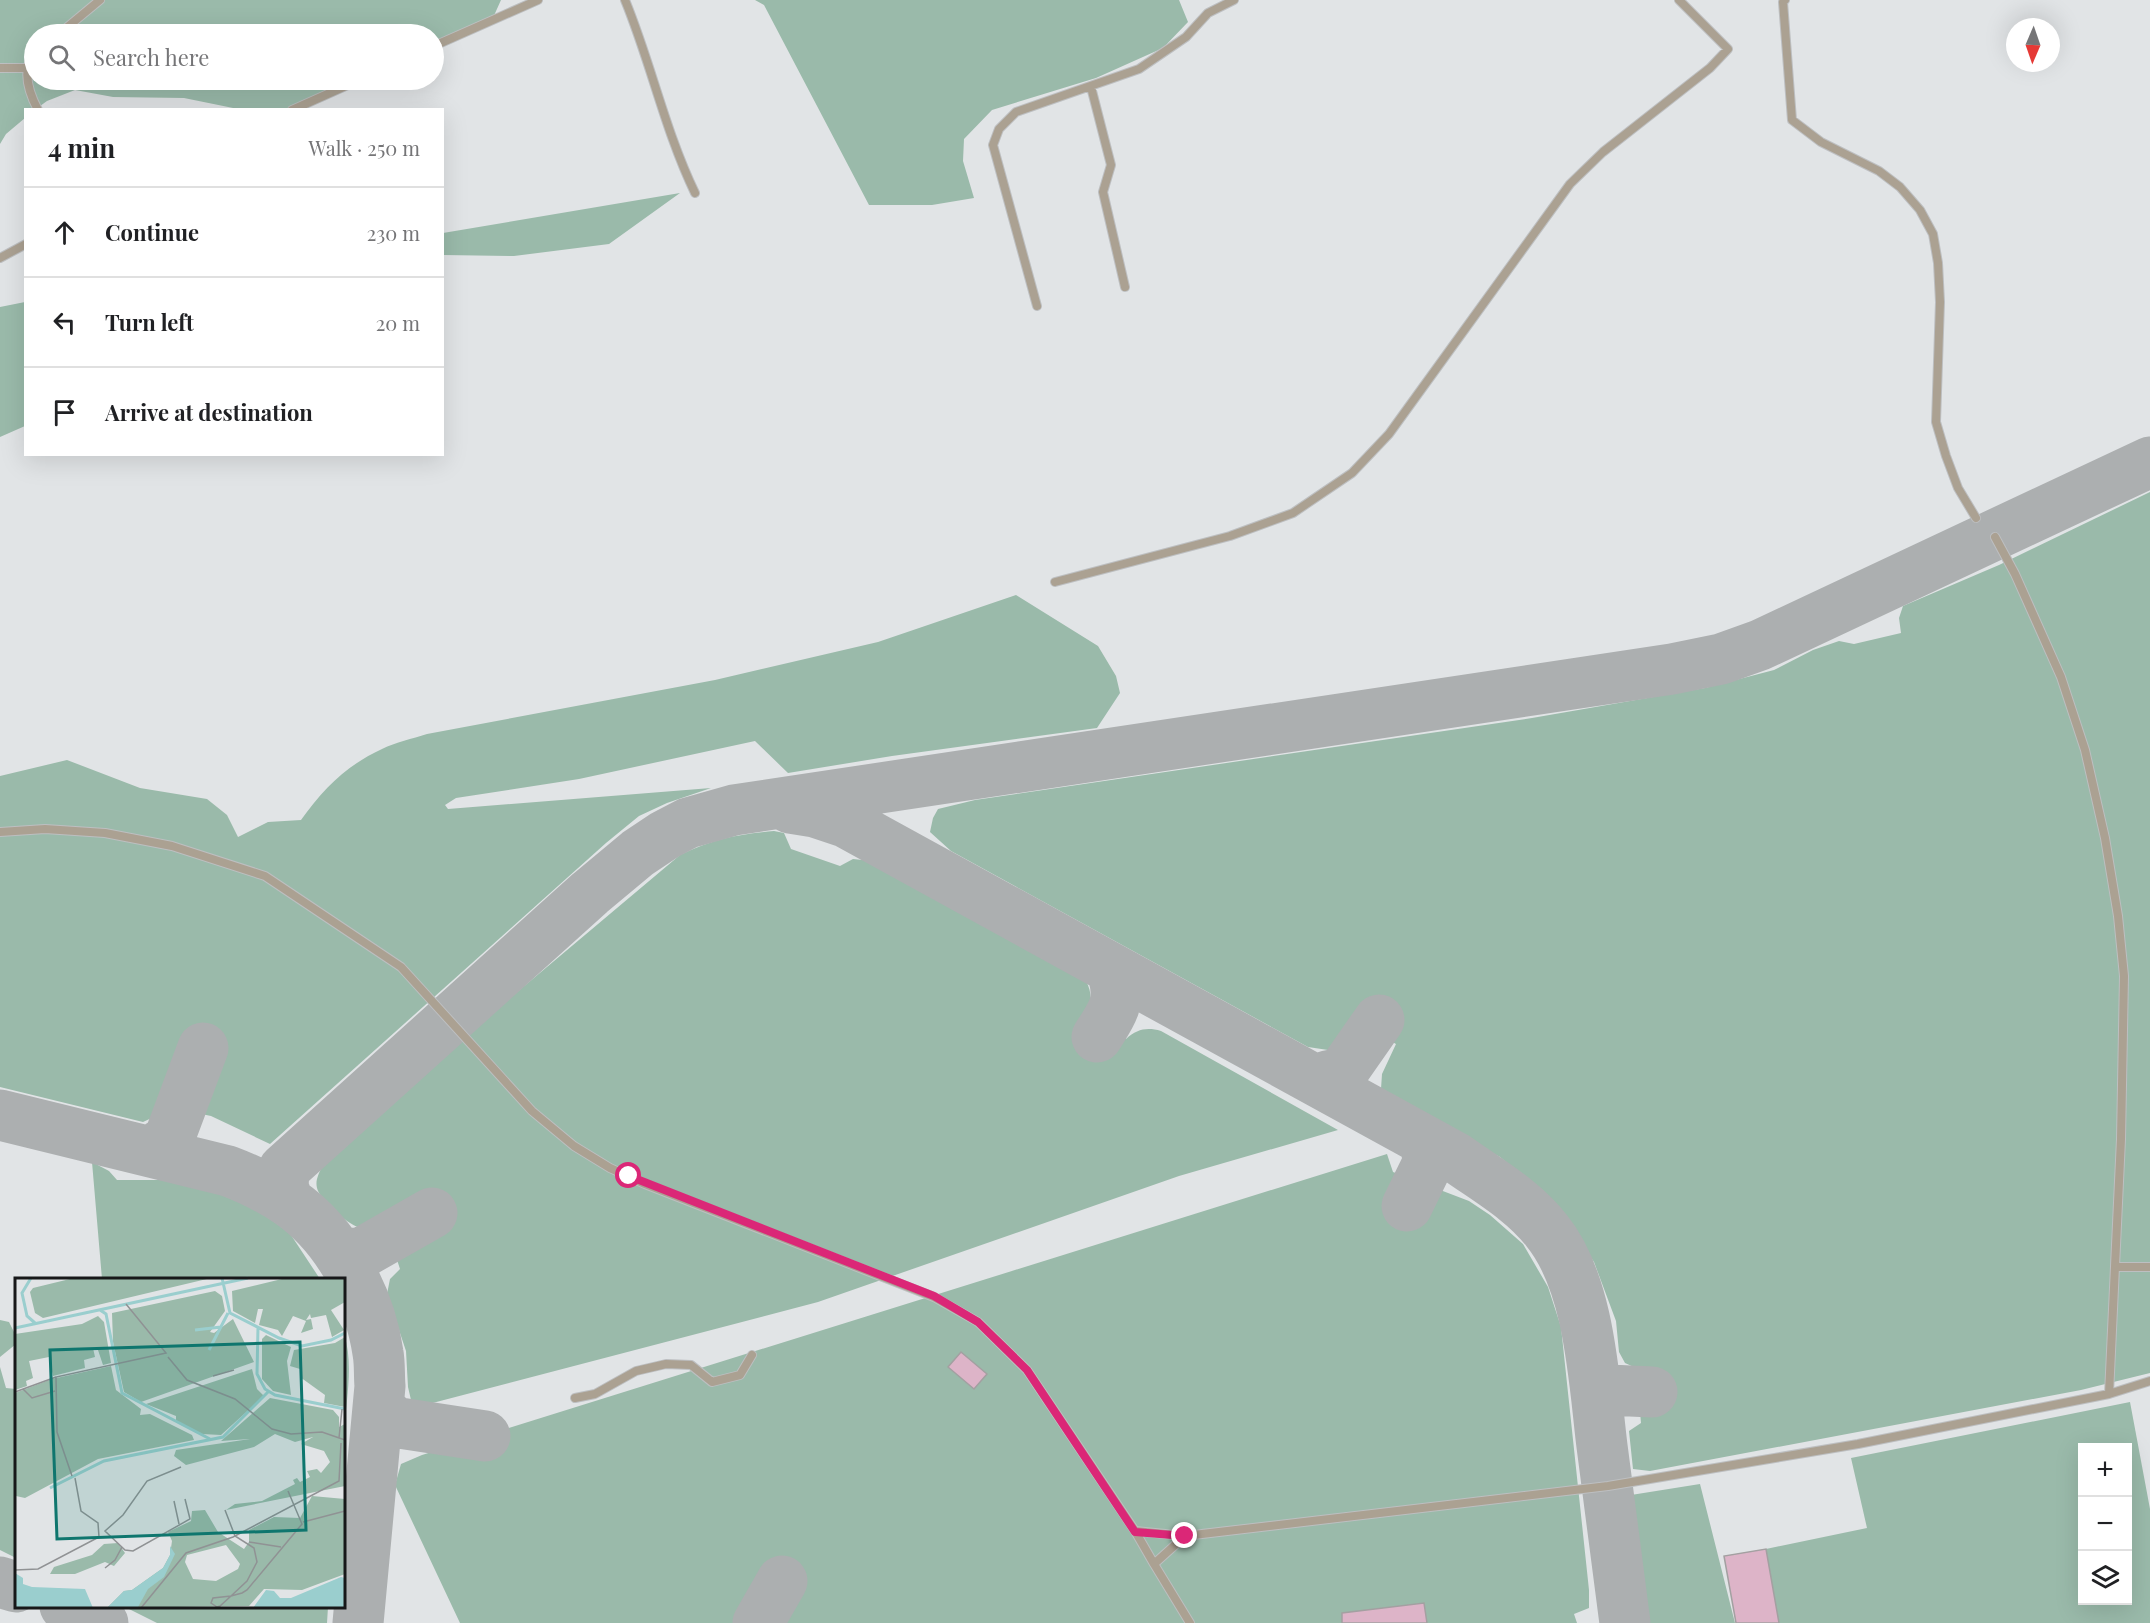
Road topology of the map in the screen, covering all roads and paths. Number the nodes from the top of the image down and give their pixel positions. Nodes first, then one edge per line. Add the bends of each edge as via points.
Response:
1 (100, 0) edge
2 (538, 0) edge
3 (625, 0) edge
4 (1234, 0) edge
5 (1679, 0) edge
6 (1785, 0) edge
7 (71, 24) edge
8 (444, 42) edge
9 (0, 68) edge
10 (24, 68) edge
11 (1091, 87) junction
12 (28, 90) edge
13 (337, 90) edge
14 (37, 108) edge
15 (296, 108) edge
16 (694, 193) dead end
17 (24, 245) edge
18 (0, 258) edge
19 (1125, 287) dead end
20 (1037, 306) dead end
21 (1976, 518) dead end
22 (1995, 537) dead end
23 (1055, 582) dead end
24 (0, 832) edge
25 (2150, 1266) edge
26 (2116, 1267) junction
27 (752, 1355) dead end
28 (2150, 1380) edge
29 (2109, 1394) junction
30 (575, 1398) dead end
31 (1135, 1532) junction
32 (1185, 1536) junction
33 (1154, 1564) junction
34 (1190, 1623) edge

1 - 7 lane
2 - 8 lane
3 - 16 lane
4 - 11 lane via 1208,13 1186,37 1139,69
5 - 23 lane via 1728,49 1570,184 1389,434 1352,473 1283,517 1230,536
6 - 21 lane via 1792,120 1821,142 1879,171 1900,187 1920,210 1933,234 1940,302 1936,422 1958,488
9 - 10 lane
11 - 19 lane via 1111,165 1103,192
11 - 20 lane via 1016,112 999,129 993,145
12 - 14 lane
13 - 15 lane
17 - 18 lane
22 - 26 lane via 2061,677 2085,750 2118,916 2124,976
24 - 31 lane via 45,829 105,833 172,846 264,876 401,967 532,1111 574,1146 645,1184 934,1296 978,1322 1027,1370
25 - 26 lane
26 - 29 lane
27 - 30 lane via 740,1375 712,1382 691,1365 666,1364 636,1371 595,1394
28 - 29 lane
29 - 32 lane via 1858,1444 1608,1486
31 - 32 lane
31 - 33 lane
32 - 33 lane
33 - 34 lane

